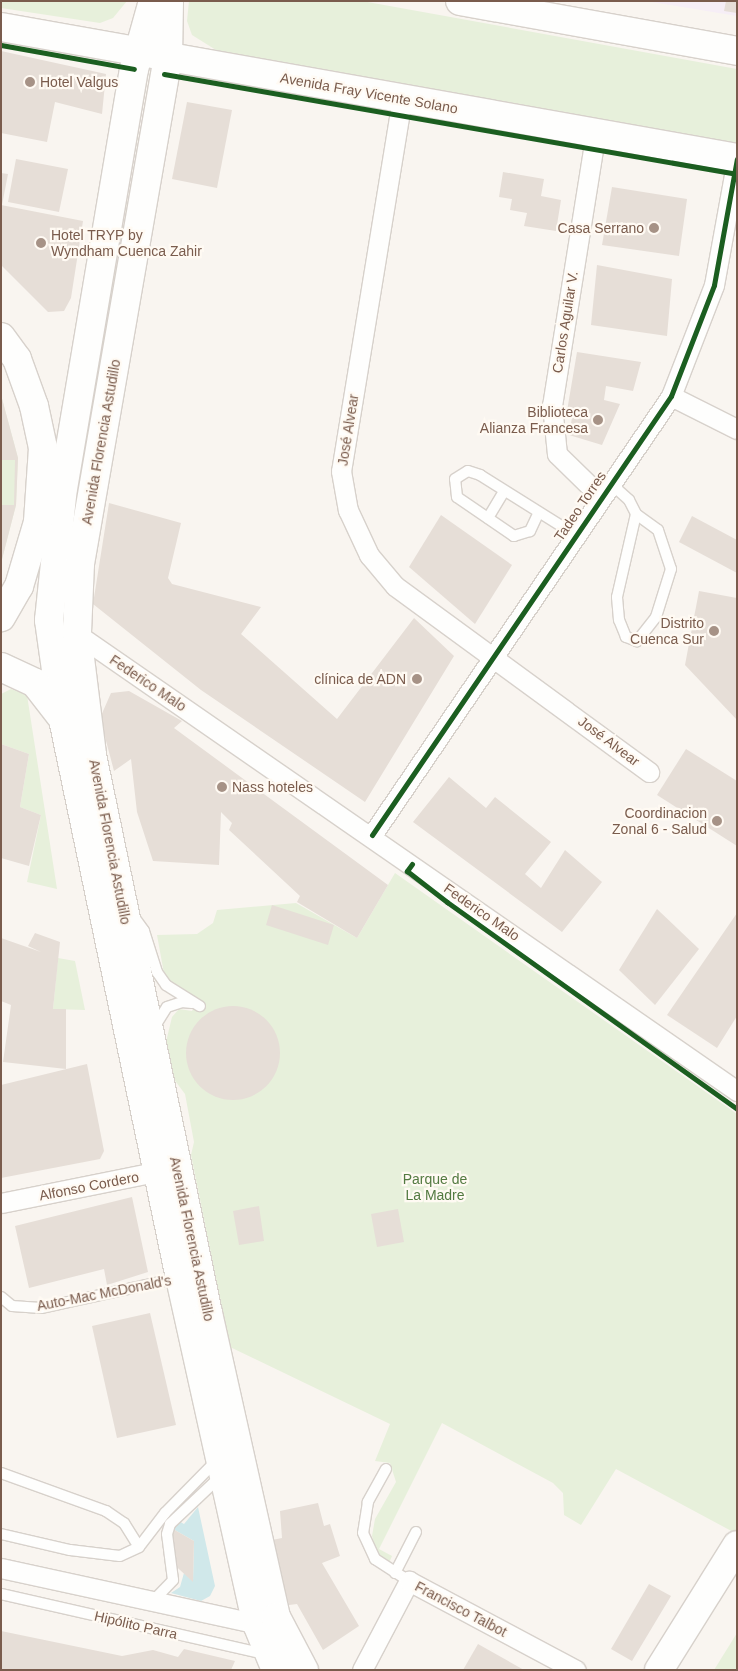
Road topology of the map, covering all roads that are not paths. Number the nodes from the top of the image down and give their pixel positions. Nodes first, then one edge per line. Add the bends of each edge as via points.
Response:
1 (153, 1) edge
2 (169, 1) edge
3 (460, 1) edge
4 (550, 9) edge
5 (1, 27) edge
6 (737, 50) edge
7 (138, 52) junction
8 (168, 57) junction
9 (402, 99) junction
10 (596, 131) junction
11 (737, 158) edge
12 (1, 337) edge
13 (671, 396) junction
14 (737, 429) edge
15 (605, 489) junction
16 (504, 491) junction
17 (51, 507) junction
18 (538, 514) junction
19 (636, 514) junction
20 (488, 518) junction
21 (574, 534) junction
22 (84, 541) junction
23 (1, 618) edge
24 (77, 634) junction
25 (492, 656) junction
26 (1, 667) edge
27 (63, 719) junction
28 (649, 772) dead end
29 (372, 835) junction
30 (123, 911) junction
31 (151, 1039) junction
32 (737, 1091) edge
33 (168, 1170) junction
34 (1, 1203) edge
35 (180, 1278) junction
36 (1, 1297) edge
37 (222, 1466) junction
38 (386, 1469) dead end
39 (1, 1473) edge
40 (416, 1532) dead end
41 (1, 1534) edge
42 (737, 1545) edge
43 (139, 1547) junction
44 (1, 1568) edge
45 (402, 1577) junction
46 (1, 1594) edge
47 (154, 1601) junction
48 (257, 1624) junction
49 (273, 1662) edge
50 (304, 1670) edge
51 (362, 1670) edge
52 (576, 1670) edge
53 (659, 1670) edge

1 - 7 main road, Avenida Florencia Astudillo
2 - 8 main road, Avenida Florencia Astudillo
3 - 4 main road
4 - 6 main road
5 - 7 main road, Avenida Fray Vicente Solano
7 - 8 main road, Avenida Fray Vicente Solano
7 - 17 main road, Avenida Florencia Astudillo
8 - 9 main road, Avenida Fray Vicente Solano
8 - 22 main road, Avenida Florencia Astudillo
9 - 10 main road, Avenida Fray Vicente Solano
9 - 25 street, José Alvear via 340,471 348,510 369,555 395,586
10 - 11 main road, Avenida Fray Vicente Solano
10 - 15 street, Carlos Aguilar V. via 552,404 557,454
11 - 13 street, Tadeo Torres via 714,285
12 - 17 main road via 17,359 34,406
13 - 14 street
13 - 15 street, Tadeo Torres
15 - 19 lane via 629,500
15 - 21 street, Tadeo Torres
16 - 18 lane
16 - 20 lane
16 - 20 lane via 468,471 455,479 457,497
17 - 22 main road
17 - 23 main road via 19,586
17 - 27 main road, Avenida Florencia Astudillo via 50,620
18 - 20 lane via 530,531 521,537
18 - 21 lane
19 - 19 lane via 617,597 619,620 626,637 637,641 656,617 671,568 658,530
21 - 25 street, Tadeo Torres
22 - 24 main road, Avenida Florencia Astudillo
24 - 29 street, Federico Malo
24 - 30 main road, Avenida Florencia Astudillo via 92,756
25 - 28 street, José Alvear
25 - 29 street, Tadeo Torres
26 - 27 main road via 35,683
27 - 33 main road, Avenida Florencia Astudillo
29 - 32 street, Federico Malo
30 - 31 main road, Avenida Florencia Astudillo
30 - 31 lane via 136,918 144,931 157,972 166,985 200,1006 182,1002 167,1007
31 - 33 main road, Avenida Florencia Astudillo
33 - 34 street, Alfonso Cordero
33 - 35 main road, Avenida Florencia Astudillo
33 - 50 main road, Avenida Florencia Astudillo via 276,1617
35 - 36 lane, Auto-Mac McDonald's via 41,1308 12,1306
35 - 37 main road, Avenida Florencia Astudillo
37 - 43 lane via 176,1501
37 - 47 lane via 170,1524 167,1534 173,1580
37 - 48 main road, Avenida Florencia Astudillo
38 - 45 lane via 368,1502 363,1533 375,1559
39 - 43 lane via 106,1511 124,1523
40 - 45 lane
41 - 43 lane via 70,1550 120,1556
42 - 53 main road
44 - 47 street, Hipólito Parra
45 - 51 street, Francisco Talbot
45 - 52 street, Francisco Talbot
46 - 49 lane, Hipólito Parra
47 - 48 street, Hipólito Parra
48 - 49 main road, Avenida Florencia Astudillo

